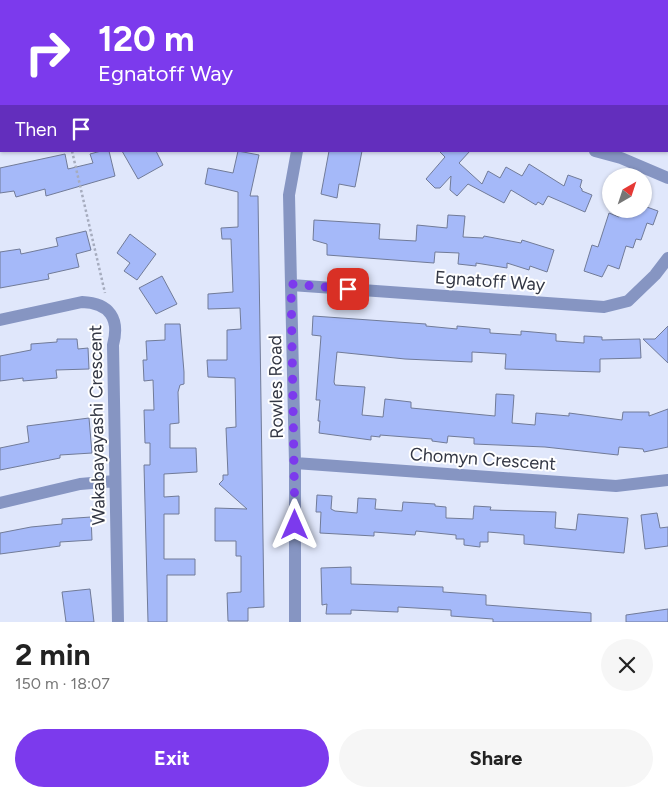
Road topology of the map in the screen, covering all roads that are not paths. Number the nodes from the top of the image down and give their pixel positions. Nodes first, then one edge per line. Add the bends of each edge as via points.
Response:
1 (297, 152) edge
2 (599, 152) edge
3 (668, 178) edge
4 (668, 258) edge
5 (291, 284) junction
6 (0, 320) edge
7 (295, 463) junction
8 (668, 480) edge
9 (115, 481) junction
10 (0, 503) edge
11 (118, 622) edge
12 (295, 622) edge

1 - 5 street, Rowles Road via 289,195
2 - 3 street
4 - 5 street, Egnatoff Way via 628,301 604,307
5 - 7 street, Rowles Road
6 - 9 street, Wakabayayashi Crescent via 82,302 95,302 106,308 114,319
7 - 8 street, Chomyn Crescent via 616,486
7 - 12 street, Rowles Road
9 - 10 street via 80,484
9 - 11 street, Wakabayayashi Crescent

